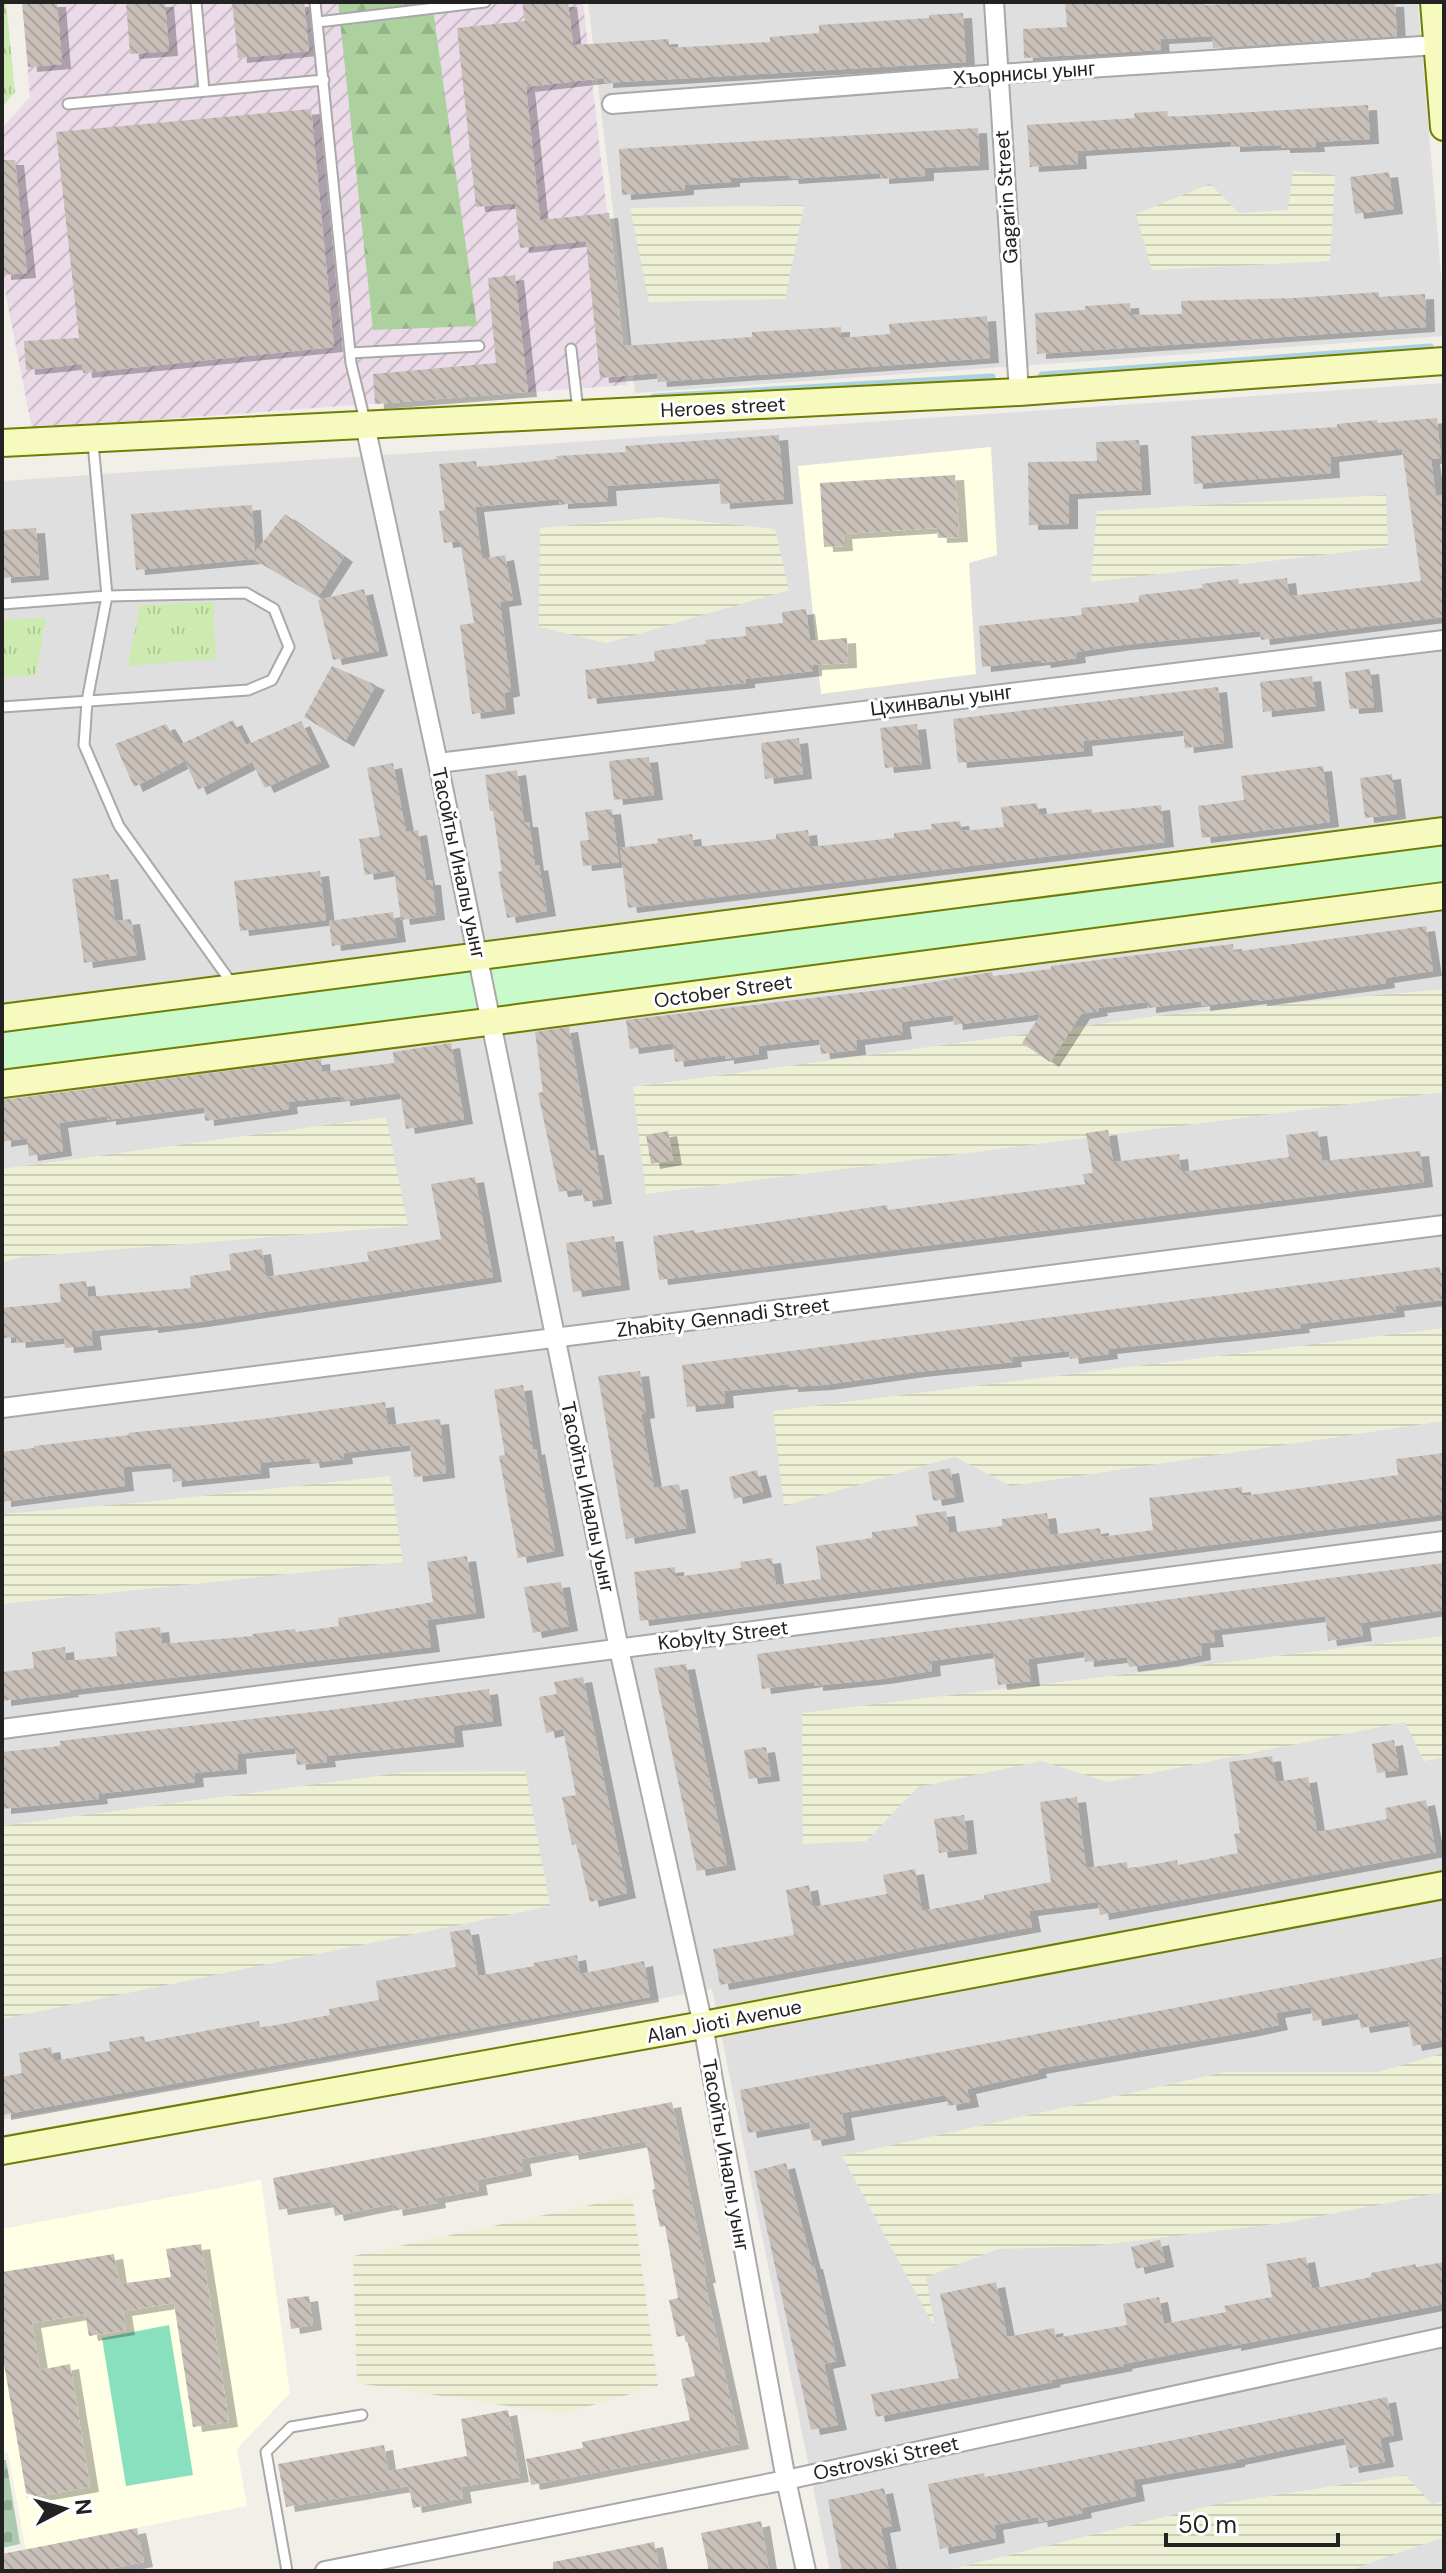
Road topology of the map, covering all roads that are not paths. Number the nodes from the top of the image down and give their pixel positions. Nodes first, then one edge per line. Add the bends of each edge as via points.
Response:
1 (196, 2) edge
2 (315, 2) edge
3 (485, 2) edge
4 (994, 2) edge
5 (1434, 2) edge
6 (318, 22) junction
7 (1437, 45) junction
8 (998, 74) junction
9 (324, 80) junction
10 (204, 91) junction
11 (68, 104) dead end
12 (612, 104) dead end
13 (1444, 127) edge
14 (479, 346) dead end
15 (571, 349) dead end
16 (350, 353) junction
17 (1444, 361) edge
18 (1019, 392) junction
19 (579, 414) junction
20 (365, 425) junction
21 (93, 438) junction
22 (2, 443) edge
23 (107, 596) junction
24 (2, 604) edge
25 (1444, 640) edge
26 (87, 701) junction
27 (2, 707) edge
28 (438, 763) junction
29 (1444, 831) edge
30 (1444, 896) edge
31 (478, 956) junction
32 (235, 988) junction
33 (2, 1018) edge
34 (491, 1022) junction
35 (2, 1084) edge
36 (1444, 1225) edge
37 (556, 1338) junction
38 (2, 1408) edge
39 (1444, 1541) edge
40 (619, 1649) junction
41 (2, 1729) edge
42 (1444, 1885) edge
43 (703, 2025) junction
44 (2, 2151) edge
45 (1444, 2337) edge
46 (362, 2415) dead end
47 (786, 2480) junction
48 (287, 2571) edge
49 (325, 2571) edge
50 (806, 2571) edge

1 - 10 lane
2 - 6 lane
3 - 6 lane
4 - 8 street, Gagarin Street
5 - 7 street
6 - 9 lane
7 - 8 street, Хъорнисы уынг
7 - 13 street
8 - 12 street, Хъорнисы уынг
8 - 18 street, Gagarin Street
9 - 10 lane
9 - 16 lane
10 - 11 lane
14 - 16 lane
15 - 19 lane
16 - 20 lane
17 - 18 street, Heroes street
18 - 19 street, Heroes street
19 - 20 street, Heroes street
20 - 21 street, Heroes street
20 - 28 street, Тасойты Иналы уынг
21 - 22 street, Heroes street
21 - 23 lane
23 - 24 lane
23 - 26 lane
23 - 26 lane via 246,593 274,609 289,647 272,680 248,690
25 - 28 street, Цхинвалы уынг
26 - 27 lane
26 - 32 lane via 84,745 119,826
28 - 31 street, Тасойты Иналы уынг
29 - 31 street
30 - 34 street, October Street
31 - 32 street
31 - 34 street, Тасойты Иналы уынг
32 - 33 street
34 - 35 street, October Street
34 - 37 street, Тасойты Иналы уынг
36 - 37 street, Zhabity Gennadi Street
37 - 38 street, Zhabity Gennadi Street
37 - 40 street, Тасойты Иналы уынг
39 - 40 street, Kobylty Street
40 - 41 street, Kobylty Street
40 - 43 street, Тасойты Иналы уынг
42 - 43 street, Alan Jioti Avenue
43 - 44 street, Alan Jioti Avenue
43 - 47 street, Тасойты Иналы уынг
45 - 47 street, Ostrovski Street
46 - 48 lane via 291,2427 266,2452
47 - 49 street, Ostrovski Street
47 - 50 street, Тасойты Иналы уынг

